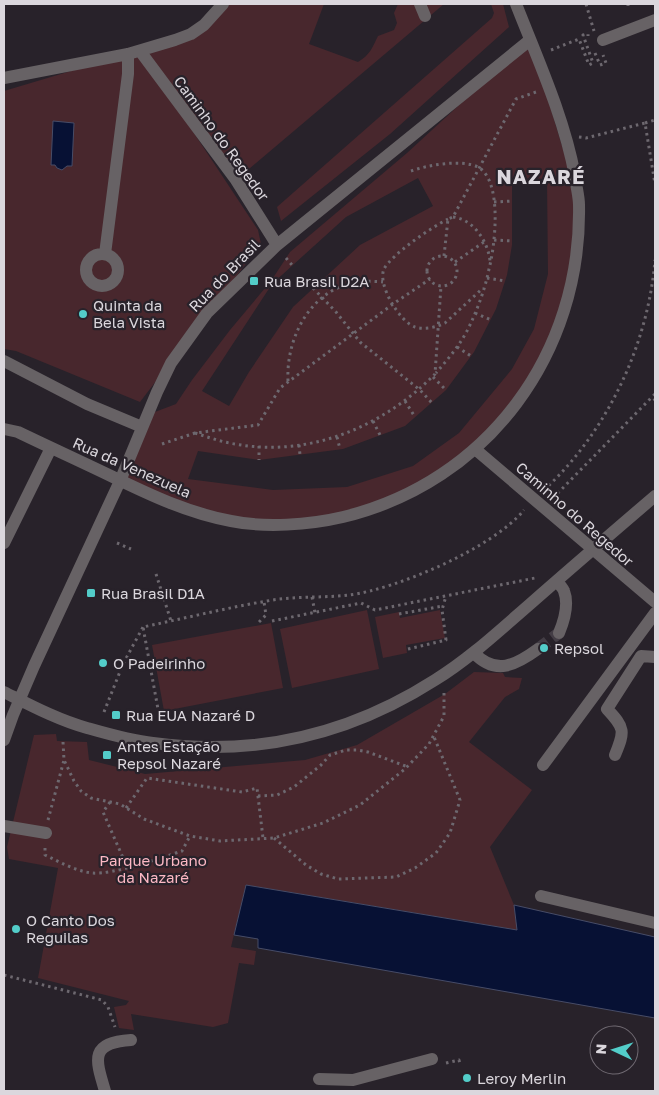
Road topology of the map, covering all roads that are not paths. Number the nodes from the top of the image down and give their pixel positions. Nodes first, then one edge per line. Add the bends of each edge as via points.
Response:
1 (224, 4) edge
2 (516, 4) edge
3 (655, 20) edge
4 (530, 40) junction
5 (597, 41) road end
6 (134, 53) junction
7 (4, 78) edge
8 (280, 250) junction
9 (106, 254) dead end
10 (4, 361) edge
11 (4, 428) edge
12 (142, 428) junction
13 (51, 448) junction
14 (475, 450) junction
15 (120, 481) junction
16 (655, 496) edge
17 (4, 543) edge
18 (594, 550) junction
19 (557, 581) junction
20 (655, 602) edge
21 (655, 613) edge
22 (559, 633) tunnel mouth
23 (538, 649) tunnel mouth
24 (474, 652) junction
25 (655, 657) edge
26 (4, 692) edge
27 (19, 700) junction
28 (4, 740) edge
29 (615, 755) dead end
30 (543, 764) dead end
31 (4, 826) edge
32 (46, 833) road end
33 (541, 896) dead end
34 (655, 923) edge
35 (132, 1040) dead end
36 (432, 1058) dead end
37 (319, 1079) dead end
38 (105, 1091) edge

1 - 6 street via 191,34
2 - 4 street
3 - 5 street
4 - 8 street, Rua do Brasil
4 - 14 street, Rua da Venezuela via 572,158 579,202 578,244 569,296 546,358 518,404
6 - 7 street
6 - 8 street, Caminho do Regedor via 236,180
6 - 9 street via 128,74
8 - 12 street, Rua do Brasil via 207,313 171,363
10 - 12 street
11 - 13 street, Rua da Venezuela
12 - 15 street, Rua do Brasil
13 - 15 street, Rua da Venezuela
13 - 17 street
14 - 15 street, Rua da Venezuela via 439,477 406,495 359,513 308,523 232,522 172,505
14 - 18 street, Caminho do Regedor
15 - 27 street, Rua do Brasil
16 - 18 street
18 - 19 street
18 - 20 street, Caminho do Regedor
19 - 22 street via 564,592 565,605 565,618
19 - 24 street
21 - 30 street
23 - 24 street via 521,662 490,666
24 - 27 street via 436,680 392,705 352,723 278,742 209,747 152,743 86,728
25 - 29 street via 641,656 607,709 620,723 622,737
26 - 27 street
27 - 28 street, Rua do Brasil
31 - 32 street
33 - 34 street
35 - 38 street via 105,1045 100,1052 98,1059
36 - 37 street via 353,1080

